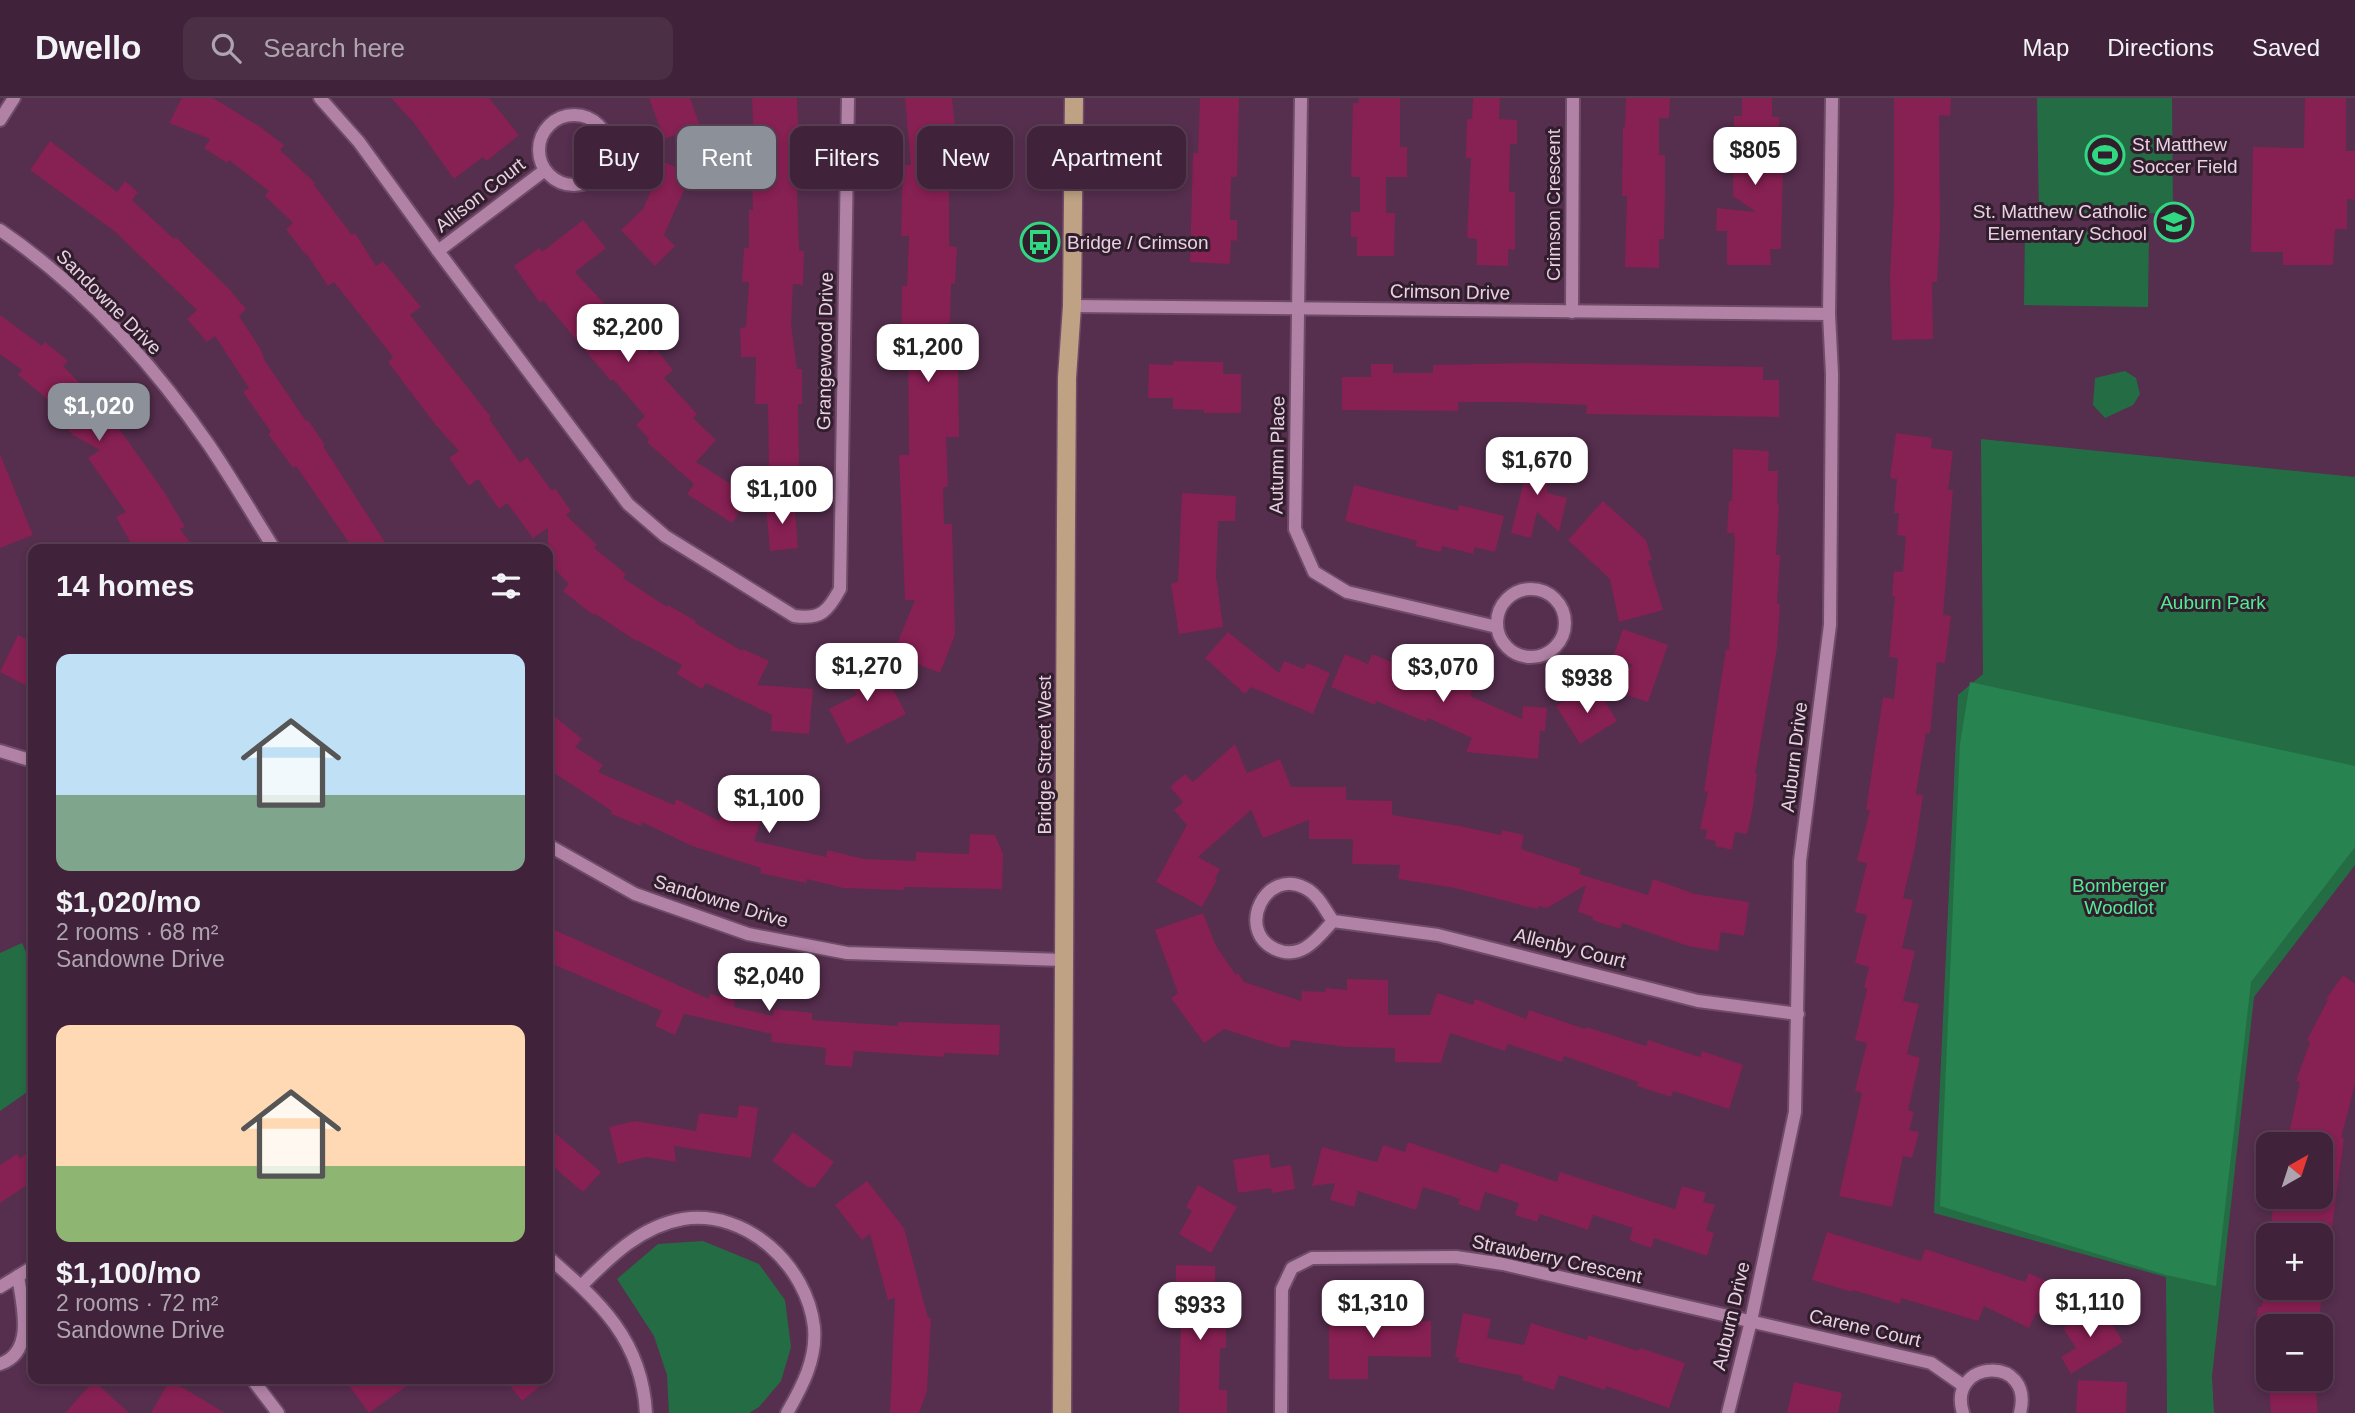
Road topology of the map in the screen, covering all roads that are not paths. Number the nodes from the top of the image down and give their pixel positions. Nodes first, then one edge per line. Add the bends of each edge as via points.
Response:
1 (14, 98) edge
2 (320, 98) edge
3 (848, 98) edge
4 (1074, 98) edge
5 (1301, 98) edge
6 (1573, 98) edge
7 (1832, 98) edge
8 (0, 120) edge
9 (545, 170) junction
10 (0, 230) edge
11 (438, 251) junction
12 (1072, 306) junction
13 (1297, 310) junction
14 (1572, 312) junction
15 (1829, 314) junction
16 (271, 544) edge
17 (1497, 627) junction
18 (0, 751) edge
19 (28, 759) edge
20 (553, 848) edge
21 (1333, 921) junction
22 (1064, 960) junction
23 (1798, 1014) junction
24 (553, 1261) edge
25 (28, 1270) edge
26 (18, 1276) junction
27 (581, 1286) junction
28 (0, 1287) edge
29 (1751, 1321) junction
30 (0, 1364) edge
31 (256, 1384) edge
32 (1964, 1386) junction
33 (278, 1413) edge
34 (646, 1413) edge
35 (787, 1413) edge
36 (1062, 1413) edge
37 (1281, 1413) edge
38 (1728, 1413) edge
39 (1963, 1413) edge
40 (2020, 1413) edge

1 - 8 street
2 - 11 street, Grangewood Drive via 359,142
3 - 11 street, Grangewood Drive via 840,589 830,608 811,618 794,616 645,521
4 - 12 main road, Bridge Street West
5 - 13 street
6 - 14 street, Crimson Crescent
7 - 15 street, Auburn Drive
9 - 9 street, Allison Court via 564,184 596,178 608,158 605,134 583,117 556,121 541,139 539,151
9 - 11 street, Allison Court
10 - 16 street, Sandowne Drive via 32,252 97,312 161,382 209,445
12 - 13 street, Crimson Drive
12 - 22 main road, Bridge Street West
13 - 14 street, Crimson Drive
13 - 17 street, Autumn Place via 1295,529 1314,572 1347,592
14 - 15 street, Crimson Drive
15 - 23 street, Auburn Drive via 1830,625 1800,861
17 - 17 street via 1507,648 1528,657 1540,656 1551,651 1565,632 1563,609 1549,593 1528,588 1508,597 1497,616
18 - 19 street
20 - 22 street, Sandowne Drive via 635,894 748,934 847,953
21 - 21 street via 1316,897 1294,884 1267,893 1255,916 1257,929 1270,947 1293,952 1310,946
21 - 23 street, Allenby Court via 1437,935 1698,1001
22 - 36 main road, Bridge Street West
23 - 29 street, Auburn Drive via 1795,1112
24 - 27 street
25 - 26 street
26 - 28 street
26 - 30 street via 25,1330 19,1348
27 - 34 street via 610,1317 634,1357
27 - 35 street via 629,1242 667,1224 702,1219 749,1231 773,1248 793,1272 807,1297 814,1328 806,1379
29 - 32 street, Carene Court via 1931,1363
29 - 37 street, Strawberry Crescent via 1456,1257 1312,1258 1292,1268 1282,1289
29 - 38 street, Auburn Drive
31 - 33 street
32 - 39 street
32 - 40 street via 1983,1371 2008,1374 2020,1387

